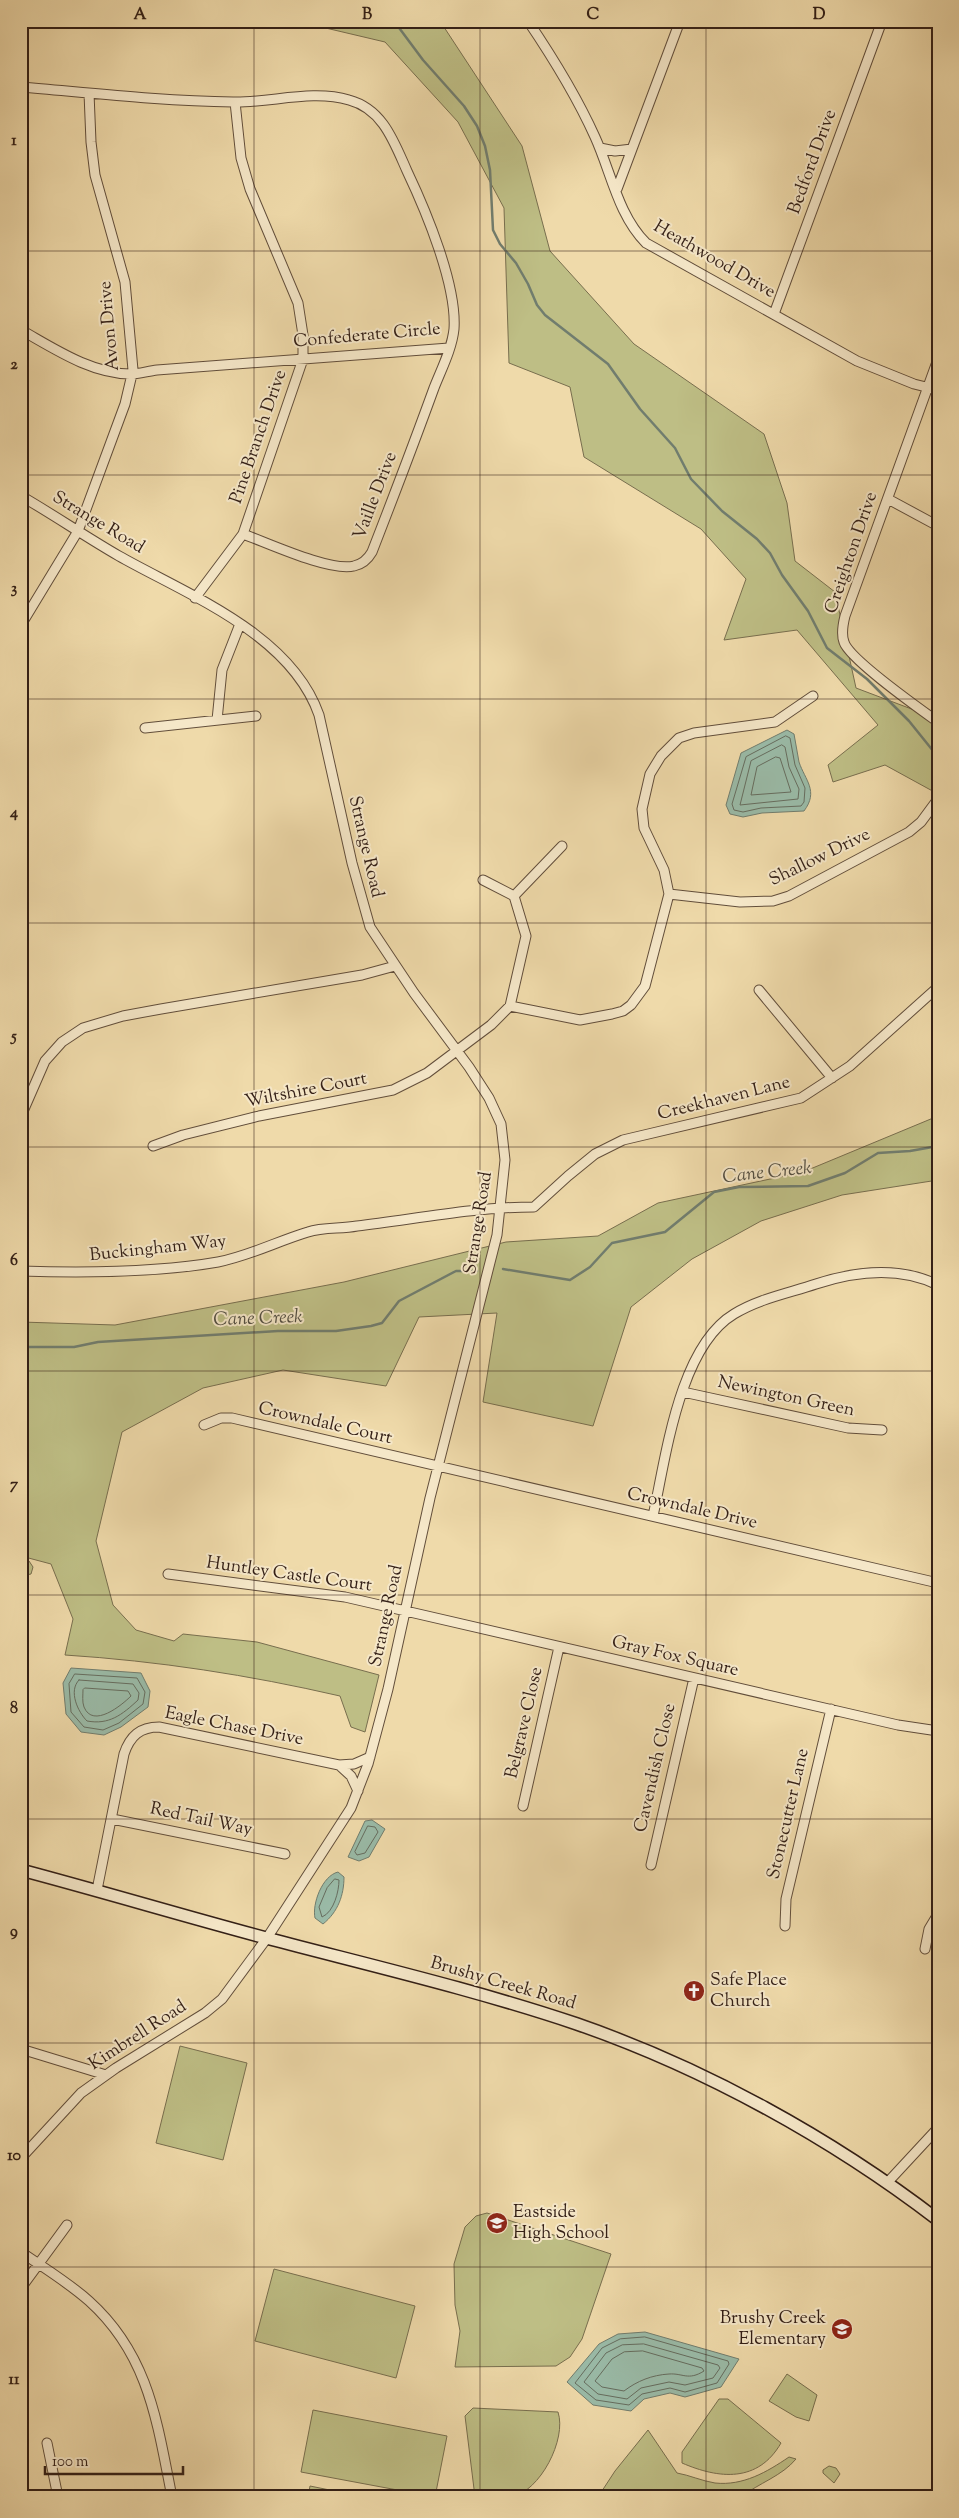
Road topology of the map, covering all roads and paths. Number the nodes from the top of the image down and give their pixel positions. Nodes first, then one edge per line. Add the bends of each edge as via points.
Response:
1 (528, 21) edge
2 (680, 21) edge
3 (882, 21) edge
4 (21, 87) edge
5 (89, 93) junction
6 (235, 102) junction
7 (600, 148) junction
8 (632, 149) junction
9 (617, 189) junction
10 (774, 314) junction
11 (21, 330) edge
12 (449, 348) junction
13 (304, 359) junction
14 (938, 359) edge
15 (132, 374) junction
16 (928, 388) junction
17 (938, 390) edge
18 (21, 496) edge
19 (888, 499) junction
20 (938, 526) edge
21 (78, 531) junction
22 (242, 534) junction
23 (195, 598) junction
24 (240, 624) junction
25 (21, 625) edge
26 (813, 696) dead end
27 (256, 716) dead end
28 (217, 720) junction
29 (938, 722) edge
30 (145, 728) dead end
31 (938, 799) edge
32 (562, 846) dead end
33 (482, 880) dead end
34 (669, 894) junction
35 (514, 896) junction
36 (395, 966) junction
37 (938, 987) edge
38 (760, 990) dead end
39 (510, 1006) junction
40 (456, 1050) junction
41 (832, 1078) junction
42 (21, 1116) edge
43 (153, 1146) dead end
44 (502, 1207) junction
45 (21, 1272) edge
46 (938, 1285) edge
47 (683, 1392) junction
48 (204, 1425) dead end
49 (882, 1430) dead end
50 (438, 1468) junction
51 (653, 1516) junction
52 (168, 1574) dead end
53 (938, 1583) edge
54 (406, 1611) junction
55 (559, 1647) junction
56 (694, 1678) junction
57 (830, 1709) junction
58 (938, 1731) edge
59 (370, 1757) junction
60 (339, 1765) junction
61 (358, 1791) junction
62 (523, 1806) dead end
63 (112, 1819) junction
64 (284, 1854) dead end
65 (651, 1865) dead end
66 (21, 1870) edge
67 (97, 1890) junction
68 (938, 1914) edge
69 (785, 1926) dead end
70 (267, 1938) junction
71 (925, 1949) dead end
72 (21, 2048) edge
73 (106, 2075) junction
74 (938, 2128) edge
75 (21, 2158) edge
76 (887, 2183) junction
77 (938, 2220) edge
78 (67, 2225) dead end
79 (21, 2252) edge
80 (38, 2265) junction
81 (21, 2288) edge
82 (47, 2443) dead end
83 (58, 2497) edge
84 (172, 2497) edge

1 - 7 street, Heathwood Drive via 576,98
2 - 8 street
3 - 10 street, Bedford Drive
4 - 5 street, Confederate Circle
5 - 6 street, Confederate Circle
5 - 15 street, Avon Drive via 95,175 125,282 134,366
6 - 12 street, Confederate Circle via 335,97 362,105 380,120 391,135 416,188 443,268 454,319
6 - 13 street, Pine Branch Drive via 241,158 250,189 298,303
7 - 8 street
7 - 9 street, Heathwood Drive
8 - 9 street
9 - 10 street, Heathwood Drive via 629,222 646,242
10 - 16 street, Heathwood Drive via 857,361
11 - 15 street, Confederate Circle via 79,362
12 - 13 street, Confederate Circle
12 - 22 street, Vaille Drive via 366,560 349,567 327,565
13 - 15 street, Confederate Circle
13 - 22 street, Pine Branch Drive
14 - 16 street, Creighton Drive
15 - 21 street, Avon Drive via 125,404
16 - 17 street, Heathwood Drive
16 - 19 street, Creighton Drive
18 - 21 street, Strange Road
19 - 20 street
19 - 29 street, Creighton Drive via 845,616 842,634 844,642 860,662
21 - 23 street, Strange Road
21 - 25 street, Avon Drive
22 - 23 street, Pine Branch Drive
23 - 24 street, Strange Road
24 - 28 street via 222,670
24 - 36 street, Strange Road via 283,658 315,703 364,912
26 - 34 street via 775,722 694,733 679,738 660,756 650,774 642,809 644,828 664,870
27 - 28 street
28 - 30 street
31 - 34 street, Shallow Drive via 909,832 789,896 757,903
32 - 35 street
33 - 35 street
34 - 39 street via 645,986 623,1011 580,1020
35 - 39 street via 526,936
36 - 40 street, Strange Road
36 - 42 street via 362,975 133,1014 88,1026 62,1042 45,1061
37 - 41 street, Creekhaven Lane via 850,1066
38 - 41 street
39 - 40 street, Wiltshire Court via 491,1025
40 - 43 street, Wiltshire Court via 420,1078 393,1090 259,1116
40 - 44 street, Strange Road via 489,1098 500,1124 505,1160
41 - 44 street, Creekhaven Lane via 800,1098 623,1140 595,1154 534,1208
44 - 45 street, Buckingham Way via 310,1231 236,1257 205,1264 98,1272
44 - 50 street, Strange Road via 492,1261
46 - 47 street via 912,1276 869,1272 833,1279 746,1308 724,1321 703,1344
47 - 49 street, Newington Green via 848,1428
47 - 51 street
48 - 50 street, Crowndale Court via 221,1418 232,1418
50 - 51 street, Crowndale Drive
50 - 54 street, Strange Road
51 - 53 street, Crowndale Drive
52 - 54 street, Huntley Castle Court via 345,1597
54 - 55 street, Gray Fox Square
54 - 59 street, Strange Road
55 - 56 street, Gray Fox Square
55 - 62 street, Belgrave Close
56 - 57 street, Gray Fox Square
56 - 65 street, Cavendish Close
57 - 58 street, Gray Fox Square
57 - 69 street, Stonecutter Lane via 786,1899
59 - 60 street, Eagle Chase Drive via 354,1764
59 - 61 street, Strange Road
60 - 61 street
60 - 63 street, Eagle Chase Drive via 150,1727 128,1743
61 - 70 street, Strange Road via 340,1826
63 - 64 street, Red Tail Way
63 - 67 street, Eagle Chase Drive
66 - 67 street, Brushy Creek Road
67 - 70 street, Brushy Creek Road
68 - 71 street via 928,1929
70 - 73 street, Kimbrell Road via 222,2000
70 - 76 street, Brushy Creek Road via 465,1991 639,2047 729,2089 813,2136
72 - 73 street
73 - 75 street, Kimbrell Road via 73,2100
74 - 76 street
76 - 77 street, Brushy Creek Road
78 - 80 street
79 - 80 street
80 - 81 street
80 - 84 street via 100,2311 136,2360 151,2398
82 - 83 street

